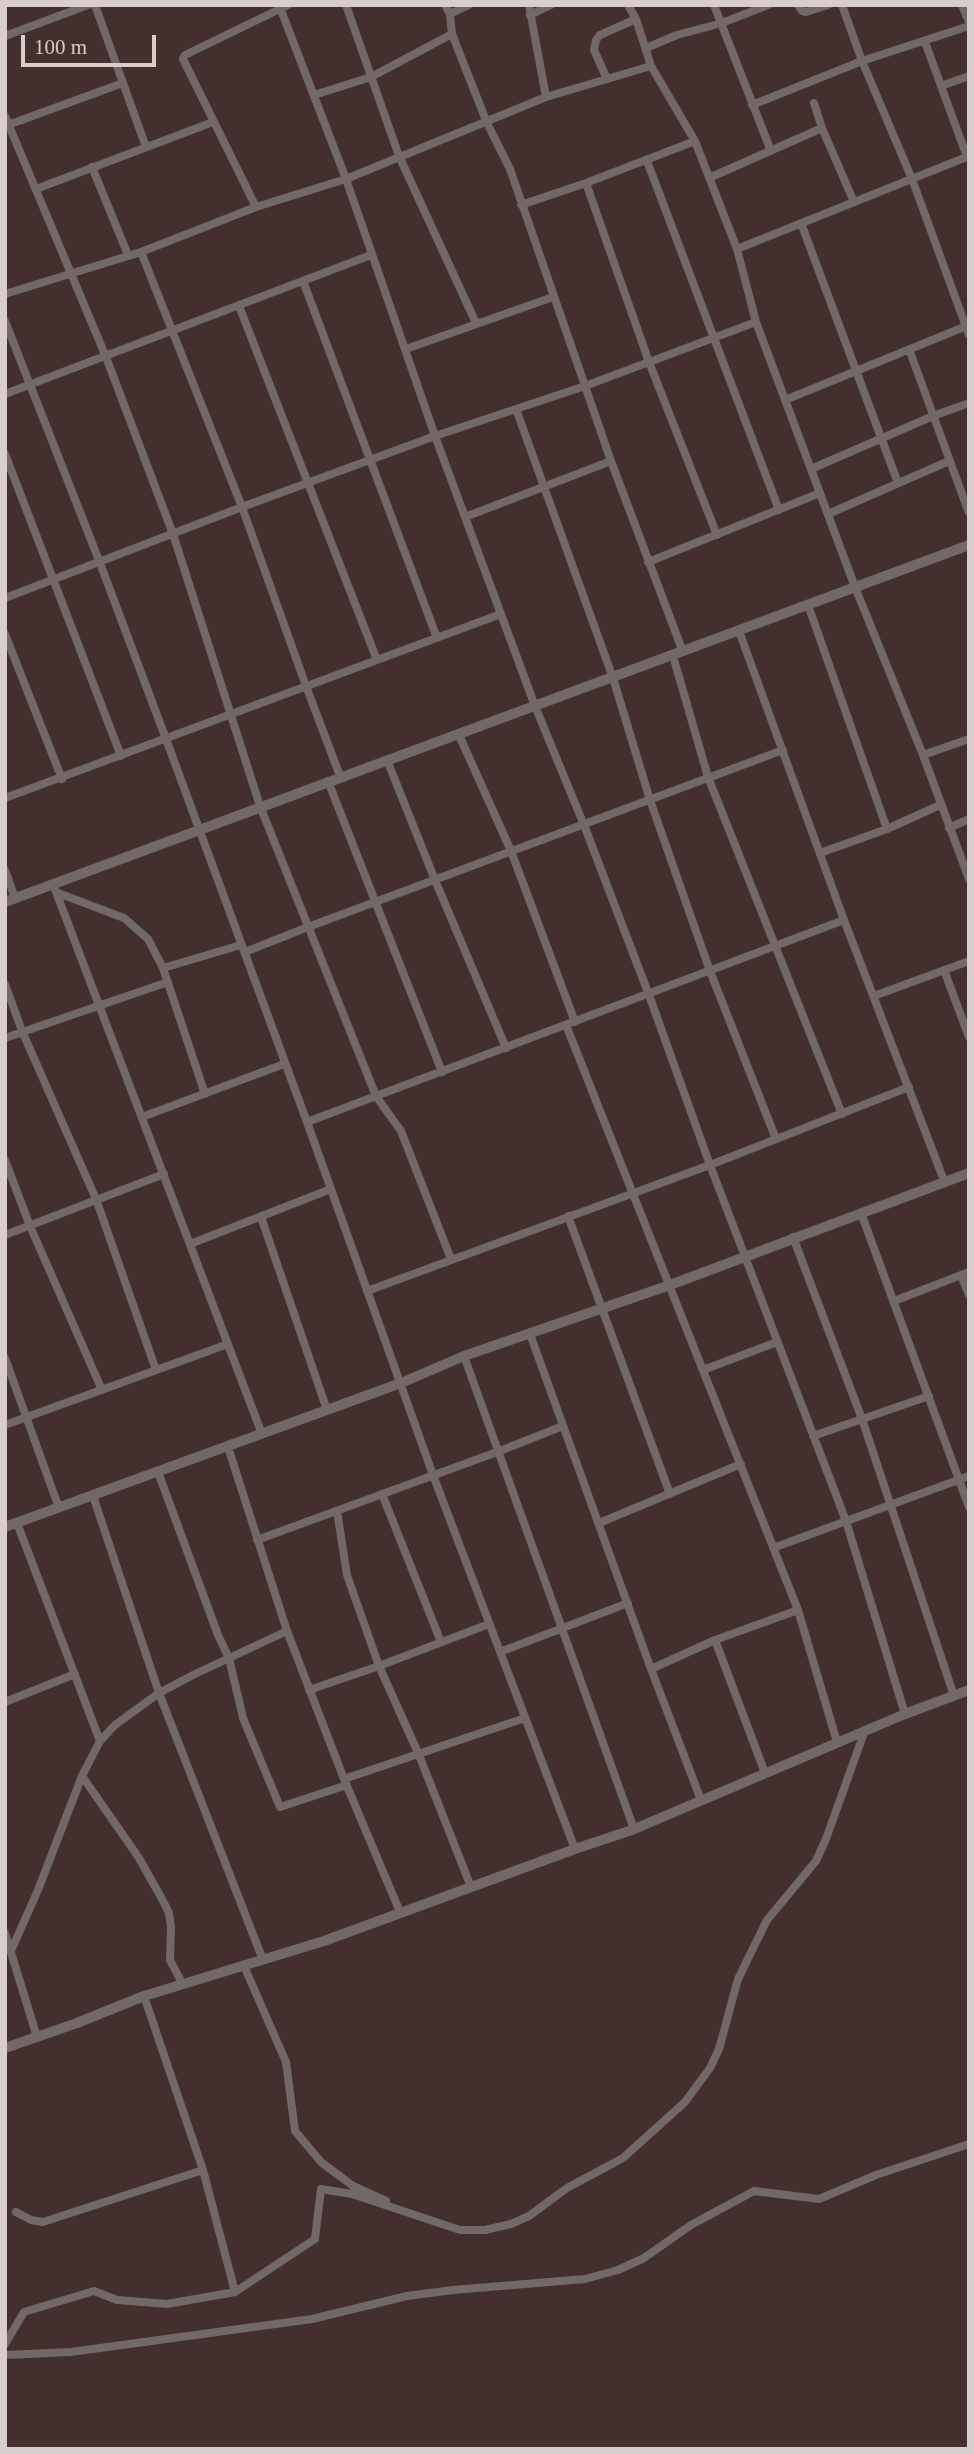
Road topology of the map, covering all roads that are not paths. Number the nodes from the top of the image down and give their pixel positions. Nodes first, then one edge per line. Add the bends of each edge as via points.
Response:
1 (88, 5) edge
2 (94, 5) edge
3 (346, 5) edge
4 (445, 5) edge
5 (469, 5) edge
6 (529, 5) edge
7 (551, 5) edge
8 (628, 5) edge
9 (714, 5) edge
10 (768, 5) edge
11 (798, 5) edge
12 (828, 5) edge
13 (842, 5) edge
14 (962, 5) edge
15 (282, 7) edge
16 (450, 14) junction
17 (530, 15) junction
18 (636, 19) junction
19 (722, 23) junction
20 (969, 24) edge
21 (452, 34) junction
22 (5, 36) edge
23 (925, 42) junction
24 (646, 48) junction
25 (862, 61) junction
26 (651, 66) junction
27 (371, 76) junction
28 (969, 76) edge
29 (607, 79) junction
30 (123, 83) junction
31 (941, 86) junction
32 (314, 95) junction
33 (546, 97) junction
34 (814, 103) dead end
35 (752, 105) junction
36 (6, 122) edge
37 (213, 122) junction
38 (487, 122) junction
39 (822, 128) junction
40 (695, 141) junction
41 (146, 147) junction
42 (771, 150) junction
43 (399, 156) junction
44 (968, 157) edge
45 (648, 160) junction
46 (92, 167) junction
47 (346, 178) junction
48 (709, 178) junction
49 (912, 178) junction
50 (586, 183) junction
51 (36, 189) junction
52 (854, 202) junction
53 (521, 205) junction
54 (256, 207) junction
55 (801, 223) junction
56 (737, 248) junction
57 (141, 252) junction
58 (371, 255) junction
59 (128, 256) junction
60 (72, 272) junction
61 (303, 281) junction
62 (5, 294) edge
63 (553, 297) junction
64 (239, 306) junction
65 (5, 321) edge
66 (756, 322) junction
67 (477, 323) junction
68 (968, 329) edge
69 (173, 332) junction
70 (715, 338) junction
71 (406, 349) junction
72 (909, 349) junction
73 (106, 357) junction
74 (649, 362) junction
75 (855, 371) junction
76 (30, 385) junction
77 (585, 386) junction
78 (5, 394) edge
79 (785, 400) junction
80 (969, 403) edge
81 (516, 409) junction
82 (933, 416) junction
83 (435, 436) junction
84 (882, 440) junction
85 (5, 454) edge
86 (371, 459) junction
87 (611, 461) junction
88 (949, 461) junction
89 (811, 469) junction
90 (309, 482) junction
91 (898, 483) junction
92 (544, 487) junction
93 (820, 493) junction
94 (242, 507) junction
95 (779, 510) junction
96 (969, 513) edge
97 (828, 514) junction
98 (465, 517) junction
99 (173, 534) junction
100 (717, 534) junction
101 (969, 545) edge
102 (648, 562) junction
103 (100, 563) junction
104 (55, 579) junction
105 (855, 587) junction
106 (5, 598) edge
107 (808, 605) junction
108 (501, 614) junction
109 (739, 631) junction
110 (5, 634) edge
111 (438, 638) junction
112 (678, 654) junction
113 (377, 660) junction
114 (612, 678) junction
115 (306, 686) junction
116 (535, 706) junction
117 (232, 714) junction
118 (459, 735) junction
119 (166, 739) junction
120 (969, 739) edge
121 (783, 750) junction
122 (923, 755) junction
123 (121, 756) junction
124 (387, 760) junction
125 (340, 776) junction
126 (708, 777) junction
127 (62, 779) junction
128 (328, 781) junction
129 (5, 798) edge
130 (650, 800) junction
131 (940, 805) junction
132 (260, 806) junction
133 (969, 819) edge
134 (584, 825) junction
135 (949, 828) junction
136 (198, 829) junction
137 (887, 829) junction
138 (511, 852) junction
139 (820, 853) junction
140 (5, 870) edge
141 (969, 879) edge
142 (435, 880) junction
143 (55, 888) junction
144 (10, 900) edge
145 (374, 902) junction
146 (844, 920) junction
147 (308, 927) junction
148 (774, 947) junction
149 (243, 949) junction
150 (969, 961) edge
151 (163, 968) junction
152 (944, 970) junction
153 (710, 971) junction
154 (168, 982) junction
155 (5, 984) edge
156 (649, 995) junction
157 (874, 996) junction
158 (99, 1005) junction
159 (571, 1023) junction
160 (22, 1031) junction
161 (969, 1037) edge
162 (5, 1038) edge
163 (506, 1048) junction
164 (284, 1064) junction
165 (442, 1072) junction
166 (909, 1087) junction
167 (205, 1094) junction
168 (376, 1096) junction
169 (842, 1114) junction
170 (142, 1117) junction
171 (307, 1122) junction
172 (776, 1139) junction
173 (5, 1160) edge
174 (710, 1166) junction
175 (969, 1173) edge
176 (164, 1174) junction
177 (945, 1183) junction
178 (331, 1189) junction
179 (632, 1194) junction
180 (96, 1199) junction
181 (861, 1213) junction
182 (568, 1216) junction
183 (261, 1217) junction
184 (30, 1226) junction
185 (5, 1235) edge
186 (793, 1237) junction
187 (190, 1244) junction
188 (744, 1256) junction
189 (451, 1259) junction
190 (965, 1274) edge
191 (670, 1285) junction
192 (367, 1291) junction
193 (969, 1295) edge
194 (894, 1301) junction
195 (601, 1309) junction
196 (530, 1334) junction
197 (777, 1342) junction
198 (228, 1344) junction
199 (464, 1356) junction
200 (5, 1358) edge
201 (156, 1370) junction
202 (703, 1370) junction
203 (401, 1383) junction
204 (102, 1390) junction
205 (929, 1396) junction
206 (327, 1410) junction
207 (27, 1418) junction
208 (862, 1419) junction
209 (5, 1425) edge
210 (563, 1426) junction
211 (262, 1434) junction
212 (813, 1436) junction
213 (228, 1447) junction
214 (497, 1452) junction
215 (741, 1464) junction
216 (158, 1472) junction
217 (433, 1475) junction
218 (969, 1476) edge
219 (959, 1479) junction
220 (382, 1494) junction
221 (670, 1494) junction
222 (93, 1496) junction
223 (891, 1505) junction
224 (969, 1507) edge
225 (59, 1508) junction
226 (337, 1511) junction
227 (846, 1521) junction
228 (17, 1523) junction
229 (599, 1523) junction
230 (5, 1527) edge
231 (257, 1540) junction
232 (773, 1548) junction
233 (628, 1603) junction
234 (797, 1610) junction
235 (489, 1623) junction
236 (560, 1628) junction
237 (287, 1631) junction
238 (715, 1640) junction
239 (442, 1642) junction
240 (500, 1652) junction
241 (229, 1658) junction
242 (379, 1666) junction
243 (650, 1669) junction
244 (75, 1674) junction
245 (309, 1690) junction
246 (969, 1690) edge
247 (159, 1693) junction
248 (954, 1696) junction
249 (6, 1700) edge
250 (905, 1714) junction
251 (525, 1718) junction
252 (866, 1730) junction
253 (100, 1741) junction
254 (837, 1742) junction
255 (419, 1755) junction
256 (765, 1773) junction
257 (82, 1776) junction
258 (345, 1782) junction
259 (701, 1800) junction
260 (634, 1829) junction
261 (575, 1849) junction
262 (471, 1887) junction
263 (400, 1912) junction
264 (5, 1933) edge
265 (11, 1951) junction
266 (263, 1960) junction
267 (244, 1966) junction
268 (182, 1983) junction
269 (144, 1996) junction
270 (37, 2037) junction
271 (5, 2048) edge
272 (969, 2144) edge
273 (203, 2170) junction
274 (16, 2212) dead end
275 (413, 2214) junction
276 (235, 2292) junction
277 (5, 2344) edge
278 (5, 2355) edge

1 - 22 street
2 - 30 street
3 - 27 street
4 - 16 street
5 - 16 street
6 - 17 street
7 - 17 street
8 - 18 street
9 - 19 street
10 - 19 street
11 - 12 street via 806,12
13 - 25 street
14 - 20 street
15 - 32 street
15 - 37 street via 185,55
16 - 21 street
17 - 33 street
18 - 24 street
18 - 29 street via 596,40 594,50
19 - 24 street
19 - 35 street
20 - 23 street
21 - 27 street
21 - 38 street
23 - 25 street
23 - 31 street
24 - 26 street
25 - 35 street
25 - 49 street
26 - 29 street
26 - 40 street
27 - 32 street
27 - 43 street
28 - 31 street
29 - 33 street
30 - 36 street
30 - 41 street
31 - 44 street
32 - 47 street
33 - 38 street
34 - 39 street
35 - 42 street
36 - 51 street
37 - 41 street
37 - 54 street
38 - 43 street
38 - 53 street
39 - 42 street
39 - 52 street
40 - 45 street
40 - 48 street
41 - 46 street
42 - 48 street
43 - 47 street
43 - 67 street
44 - 49 street
45 - 50 street
45 - 70 street
46 - 51 street
46 - 59 street
47 - 54 street
47 - 58 street
48 - 56 street
49 - 52 street
49 - 68 street
50 - 53 street
50 - 74 street
51 - 60 street
52 - 55 street
53 - 63 street
54 - 57 street
55 - 56 street
55 - 75 street
56 - 66 street
57 - 59 street
57 - 69 street
58 - 61 street
58 - 71 street
59 - 60 street
60 - 62 street
60 - 73 street
61 - 64 street
61 - 86 street
63 - 67 street
63 - 77 street
64 - 69 street
64 - 90 street
65 - 76 street
66 - 70 street
66 - 79 street
67 - 71 street
68 - 72 street
69 - 73 street
69 - 94 street
70 - 74 street
70 - 95 street
71 - 83 street
72 - 75 street
72 - 82 street
73 - 76 street
73 - 99 street
74 - 77 street
74 - 100 street
75 - 79 street
75 - 84 street
76 - 78 street
76 - 103 street
77 - 81 street
77 - 87 street
79 - 89 street
80 - 82 street
81 - 83 street
81 - 92 street
82 - 84 street
82 - 88 street
83 - 86 street
83 - 98 street
84 - 89 street
84 - 91 street
85 - 104 street
86 - 90 street
86 - 111 street
87 - 92 street
87 - 102 street
88 - 91 street
88 - 96 street
89 - 93 street
90 - 94 street
90 - 113 street
91 - 97 street
92 - 98 street
92 - 114 street
93 - 95 street
93 - 97 street
94 - 99 street
94 - 115 street
95 - 100 street
97 - 105 street
98 - 108 street
99 - 103 street
99 - 117 street
100 - 102 street
101 - 105 street
102 - 112 street
103 - 104 street
103 - 119 street
104 - 106 street
104 - 123 street
105 - 107 street
105 - 122 street
107 - 109 street
107 - 137 street
108 - 111 street
108 - 116 street
109 - 112 street
109 - 121 street
110 - 127 street
111 - 113 street
112 - 114 street
112 - 126 street
113 - 115 street
114 - 116 street
114 - 130 street
115 - 117 street
115 - 125 street
116 - 118 street
116 - 134 street
117 - 119 street
117 - 132 street
118 - 124 street
118 - 138 street
119 - 123 street
119 - 136 street
120 - 122 street
121 - 126 street
121 - 139 street
122 - 131 street
123 - 127 street
124 - 125 street
124 - 142 street
125 - 128 street
126 - 130 street
126 - 148 street
127 - 129 street
128 - 132 street
128 - 145 street
130 - 134 street
130 - 153 street
131 - 135 street
131 - 137 street
132 - 136 street
132 - 147 street
133 - 135 street
134 - 138 street
134 - 156 street
135 - 141 street
136 - 143 street
136 - 149 street
137 - 139 street
138 - 142 street
138 - 159 street
139 - 146 street
140 - 144 street
142 - 145 street
142 - 163 street
143 - 144 street
143 - 151 street via 124,918 148,939
143 - 158 street
145 - 147 street
145 - 165 street
146 - 148 street
146 - 157 street
147 - 149 street
147 - 168 street
148 - 153 street
148 - 169 street
149 - 151 street
149 - 164 street
150 - 152 street
151 - 154 street
152 - 157 street
152 - 161 street
153 - 156 street
153 - 172 street
154 - 158 street
154 - 167 street
155 - 160 street
156 - 159 street
156 - 174 street
157 - 166 street
158 - 160 street
158 - 170 street
159 - 163 street
159 - 179 street
160 - 162 street
160 - 180 street
163 - 165 street
164 - 167 street
164 - 171 street
165 - 168 street
166 - 169 street
166 - 177 street
167 - 170 street
168 - 171 street
168 - 189 street via 401,1131
169 - 172 street
170 - 176 street
171 - 178 street
172 - 174 street
173 - 184 street
174 - 179 street
174 - 188 street
175 - 177 street
176 - 180 street
176 - 187 street
177 - 181 street
178 - 183 street
178 - 192 street
179 - 182 street
179 - 191 street
180 - 184 street
180 - 201 street
181 - 186 street
181 - 194 street
182 - 189 street
182 - 195 street
183 - 187 street
183 - 206 street
184 - 185 street
184 - 204 street
186 - 188 street
186 - 208 street
187 - 198 street
188 - 191 street
188 - 197 street
189 - 192 street
190 - 193 street
190 - 194 street
191 - 195 street
191 - 202 street
192 - 203 street
194 - 205 street
195 - 196 street
195 - 221 street
196 - 199 street
196 - 210 street
197 - 202 street
197 - 212 street
198 - 201 street
198 - 211 street
199 - 203 street
199 - 214 street
200 - 207 street
201 - 204 street
202 - 215 street
203 - 206 street
203 - 217 street
204 - 207 street
205 - 208 street
205 - 219 street
206 - 211 street
207 - 209 street
207 - 225 street
208 - 212 street
208 - 223 street
210 - 214 street
210 - 229 street
211 - 213 street
212 - 227 street
213 - 216 street
213 - 231 street
214 - 217 street
214 - 236 street
215 - 221 street
215 - 232 street
216 - 222 street
216 - 241 street
217 - 220 street
217 - 235 street
218 - 219 street
219 - 223 street
219 - 224 street
220 - 226 street
220 - 239 street
221 - 229 street
222 - 225 street
222 - 247 street
223 - 227 street
223 - 248 street
225 - 228 street
226 - 231 street
226 - 242 street via 347,1574
227 - 232 street
227 - 250 street
228 - 230 street
228 - 244 street
229 - 233 street
231 - 237 street
232 - 234 street
233 - 236 street
233 - 243 street
234 - 238 street
234 - 254 street
235 - 239 street
235 - 240 street
236 - 240 street
236 - 260 street
237 - 241 street
237 - 245 street
238 - 243 street
238 - 256 street
239 - 242 street
240 - 251 street
241 - 247 street
241 - 258 street via 243,1718 280,1807
242 - 245 street
242 - 255 street
243 - 259 street
244 - 249 street
244 - 253 street
245 - 258 street
246 - 248 street
247 - 253 street
247 - 266 street
248 - 250 street
250 - 252 street
251 - 255 street
251 - 261 street
252 - 254 street
252 - 275 street via 827,1839 816,1861 767,1920 738,1979 719,2049 685,2102 623,2158 510,2224 460,2230
253 - 257 street
254 - 256 street
255 - 258 street
255 - 262 street
256 - 259 street
257 - 265 street
257 - 268 street via 139,1858 169,1913 170,1960
258 - 263 street
259 - 260 street
260 - 261 street
261 - 262 street
262 - 263 street
263 - 266 street
264 - 265 street
265 - 270 street
266 - 267 street
267 - 268 street
267 - 275 street via 286,2062 295,2131 321,2162 353,2186
268 - 269 street
269 - 270 street
269 - 273 street
270 - 271 street
272 - 278 street via 819,2199 754,2191 691,2225 643,2259 585,2278 407,2296 312,2319 71,2352
273 - 274 street via 43,2222
273 - 276 street
275 - 276 street via 321,2189 315,2239
276 - 277 street via 167,2304 117,2300 94,2291 24,2312

